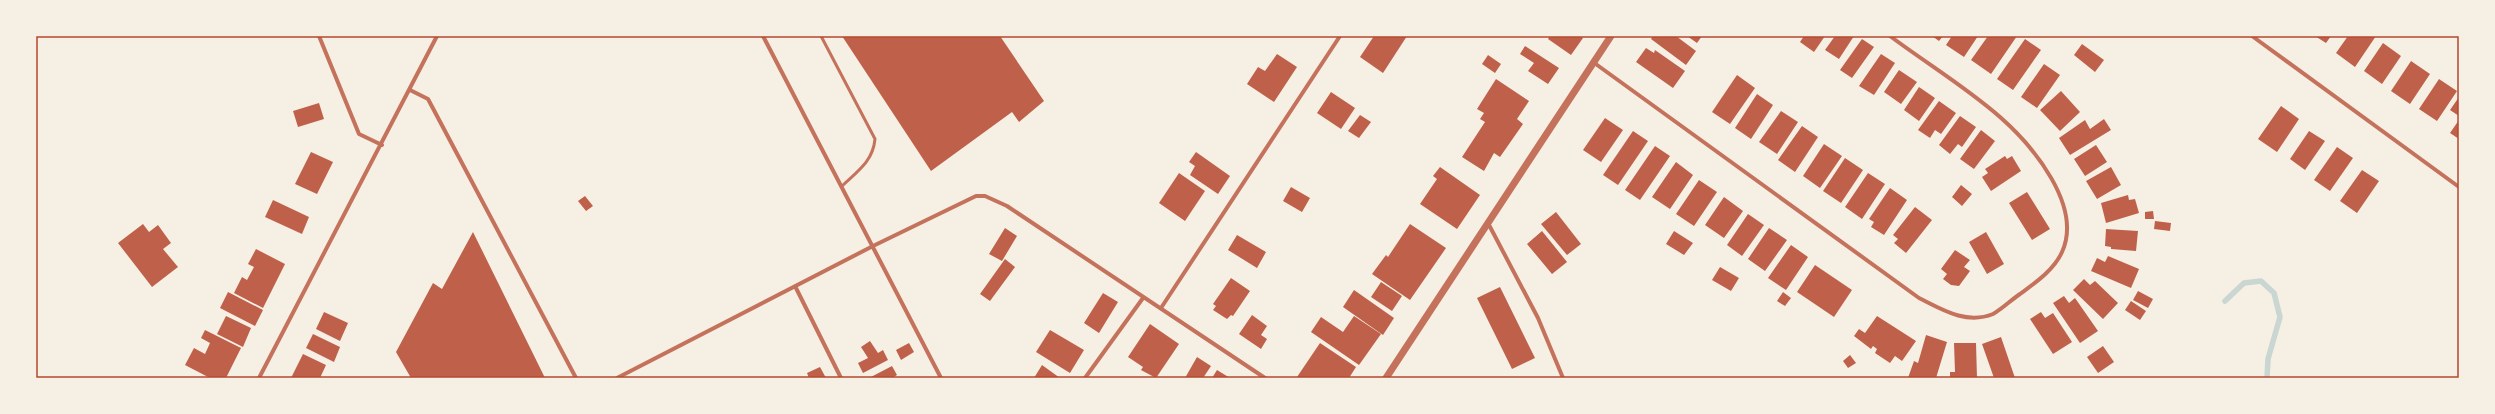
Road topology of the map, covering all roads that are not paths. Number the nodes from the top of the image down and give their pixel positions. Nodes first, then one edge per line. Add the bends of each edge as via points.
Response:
1 (319, 36) edge
2 (437, 36) edge
3 (763, 36) edge
4 (821, 36) edge
5 (1340, 36) edge
6 (1611, 36) edge
7 (1890, 36) edge
8 (2252, 36) edge
9 (1593, 62) junction
10 (410, 90) junction
11 (382, 145) junction
12 (842, 186) junction
13 (2459, 187) edge
14 (1488, 223) junction
15 (873, 246) junction
16 (795, 286) junction
17 (1143, 298) junction
18 (1161, 308) junction
19 (259, 378) edge
20 (576, 378) edge
21 (617, 378) edge
22 (841, 378) edge
23 (941, 378) edge
24 (1085, 378) edge
25 (1265, 378) edge
26 (1386, 378) edge
27 (1563, 378) edge

1 - 11 street via 359,134
2 - 10 street
3 - 12 street
4 - 12 lane via 875,139 874,152 868,162
5 - 18 street
6 - 9 street
7 - 9 street via 2000,117 2030,147 2066,208 2068,224 2062,252 2042,278 1992,314 1964,318 1918,298
8 - 13 street
9 - 14 street
10 - 11 street
10 - 20 street via 428,99
11 - 19 street
12 - 15 street
14 - 26 street
14 - 27 street via 1538,318
15 - 16 street
15 - 17 street via 976,196 985,196 1007,206
15 - 23 street
16 - 21 street
16 - 22 street
17 - 18 street
17 - 24 street
18 - 25 street

